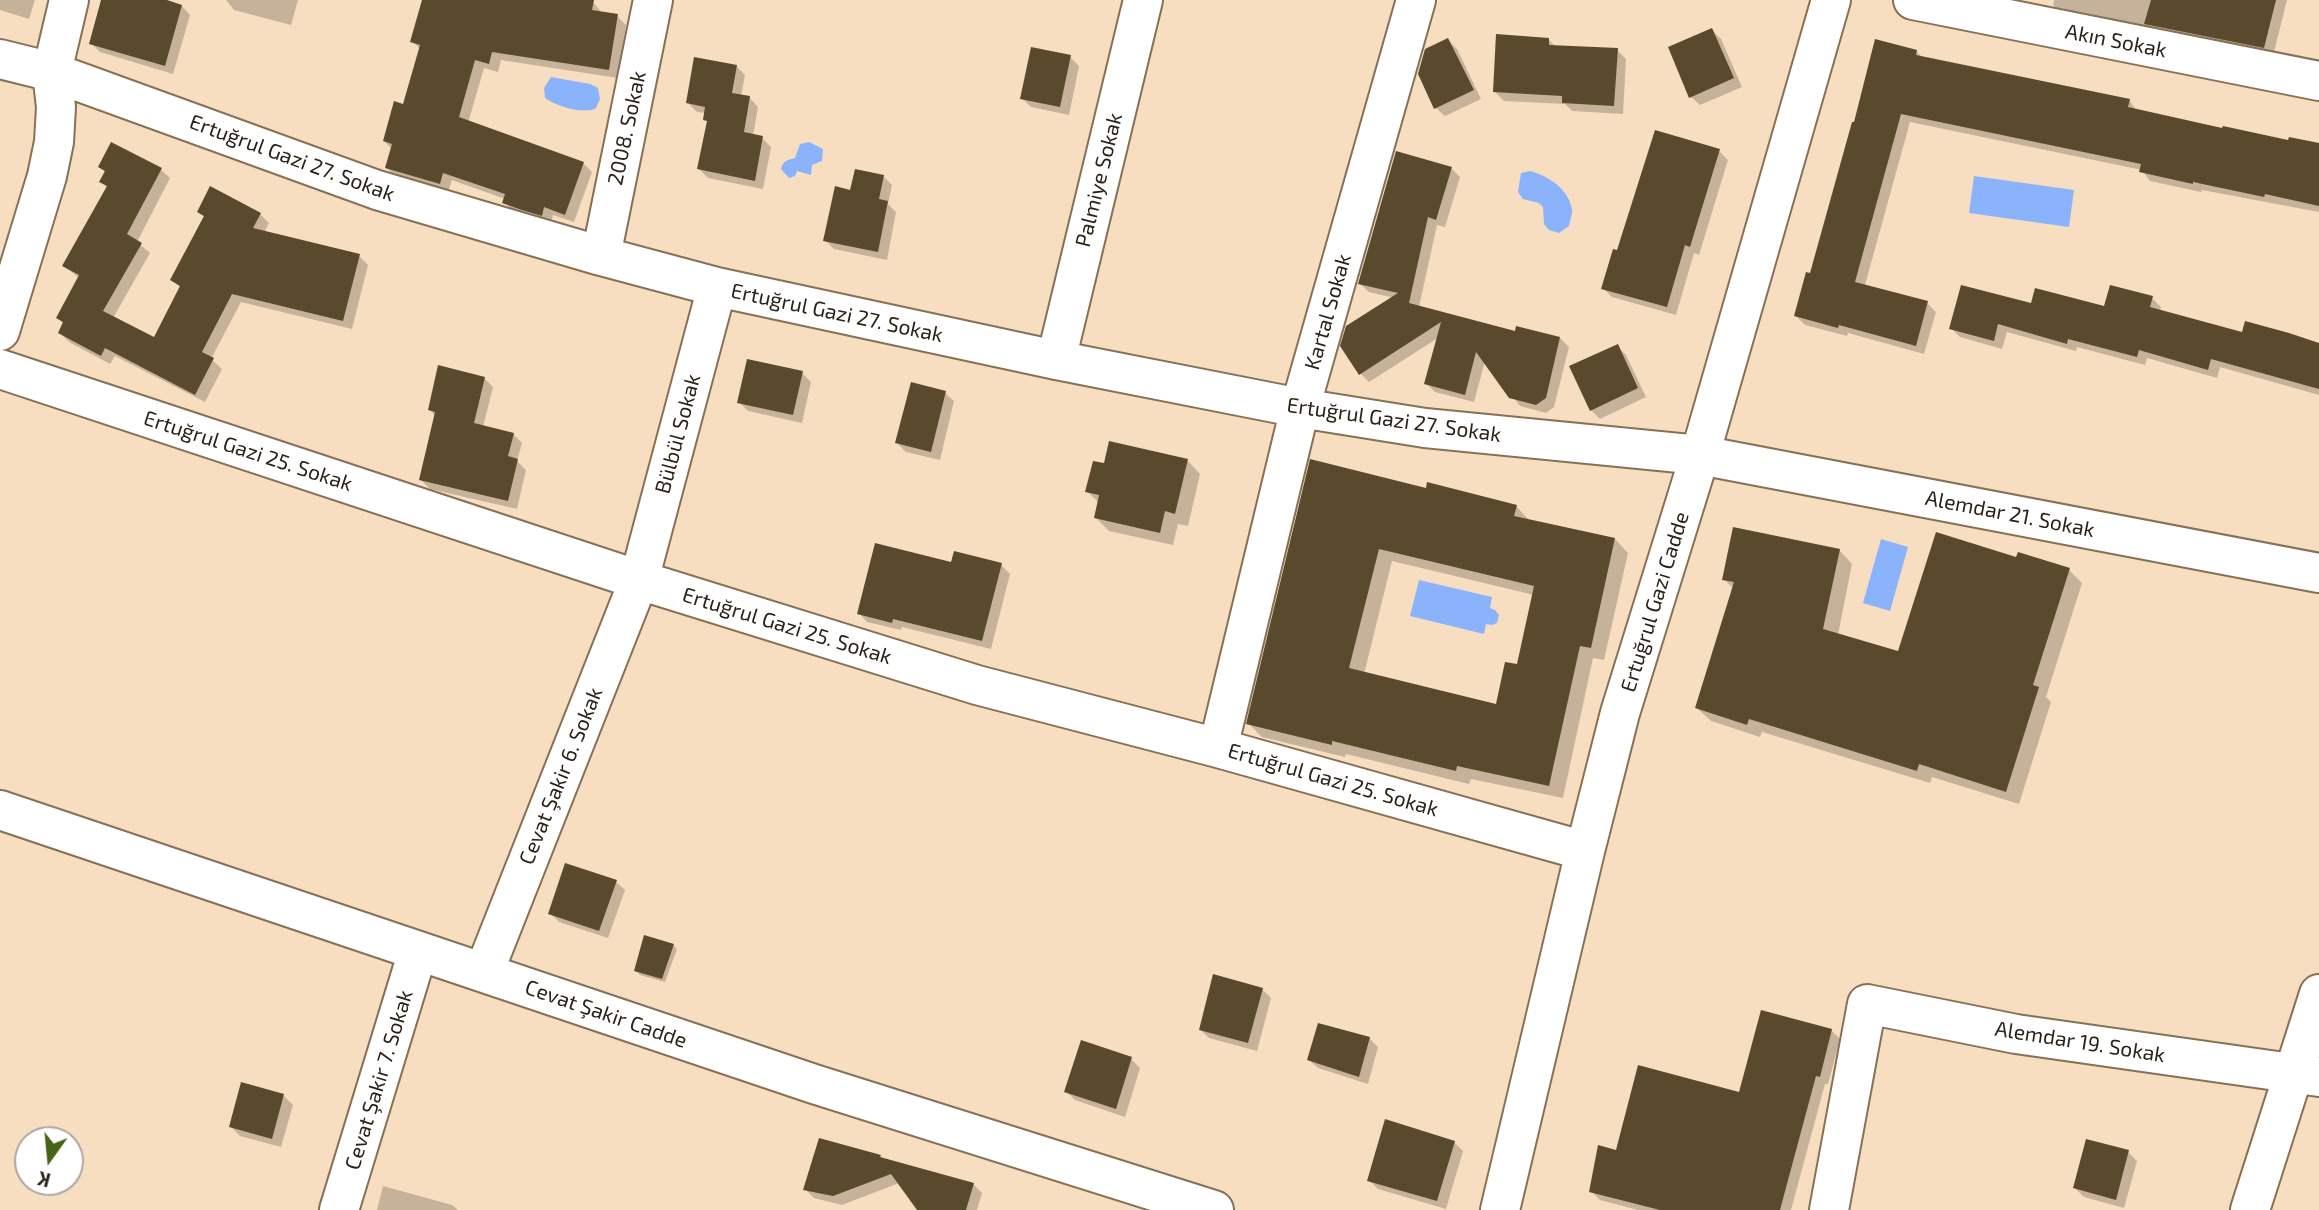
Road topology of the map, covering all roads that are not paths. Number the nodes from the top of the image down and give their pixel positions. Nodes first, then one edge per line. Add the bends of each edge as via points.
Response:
1 (69, 0) edge
2 (653, 0) edge
3 (1143, 0) edge
4 (1416, 0) edge
5 (1831, 0) edge
6 (1913, 0) edge
7 (0, 59) edge
8 (52, 72) junction
9 (2319, 80) edge
10 (601, 256) junction
11 (717, 287) junction
12 (0, 331) edge
13 (1056, 360) junction
14 (0, 369) edge
15 (1300, 408) junction
16 (1700, 455) junction
17 (2319, 573) edge
18 (639, 580) junction
19 (1218, 748) junction
20 (0, 810) edge
21 (1585, 851) junction
22 (418, 951) junction
23 (484, 972) junction
24 (2319, 994) edge
25 (2307, 1075) edge
26 (1154, 1201) edge
27 (339, 1210) edge
28 (1214, 1210) edge
29 (1500, 1210) edge
30 (1829, 1210) edge
31 (2250, 1210) edge

1 - 8 street
2 - 10 street, 2008. Sokak
3 - 13 street, Palmiye Sokak
4 - 15 street, Kartal Sokak
5 - 16 street, Ertuğrul Gazi Cadde
6 - 9 street, Akın Sokak
7 - 8 street, Ertuğrul Gazi 27. Sokak
8 - 10 street, Ertuğrul Gazi 27. Sokak via 377,190
8 - 12 street via 54,142
10 - 11 street, Ertuğrul Gazi 27. Sokak
11 - 13 street, Ertuğrul Gazi 27. Sokak
11 - 18 street, Bülbül Sokak
13 - 15 street, Ertuğrul Gazi 27. Sokak
14 - 18 street, Ertuğrul Gazi 25. Sokak
15 - 16 street, Ertuğrul Gazi 27. Sokak via 1425,428
15 - 19 street, Kartal Sokak
16 - 17 street, Alemdar 21. Sokak
16 - 21 street, Ertuğrul Gazi Cadde via 1620,713
18 - 19 street, Ertuğrul Gazi 25. Sokak via 977,685
18 - 23 street, Cevat Şakir 6. Sokak
19 - 21 street, Ertuğrul Gazi 25. Sokak
20 - 22 street, Cevat Şakir Cadde
21 - 29 street, Ertuğrul Gazi Cadde
22 - 23 street, Cevat Şakir Cadde
22 - 27 street, Cevat Şakir 7. Sokak
23 - 26 street, Cevat Şakir Cadde
24 - 25 street
25 - 30 street, Alemdar 19. Sokak via 2016,1034 1867,1004
25 - 31 street
26 - 28 street, Cevat Şakir Cadde

